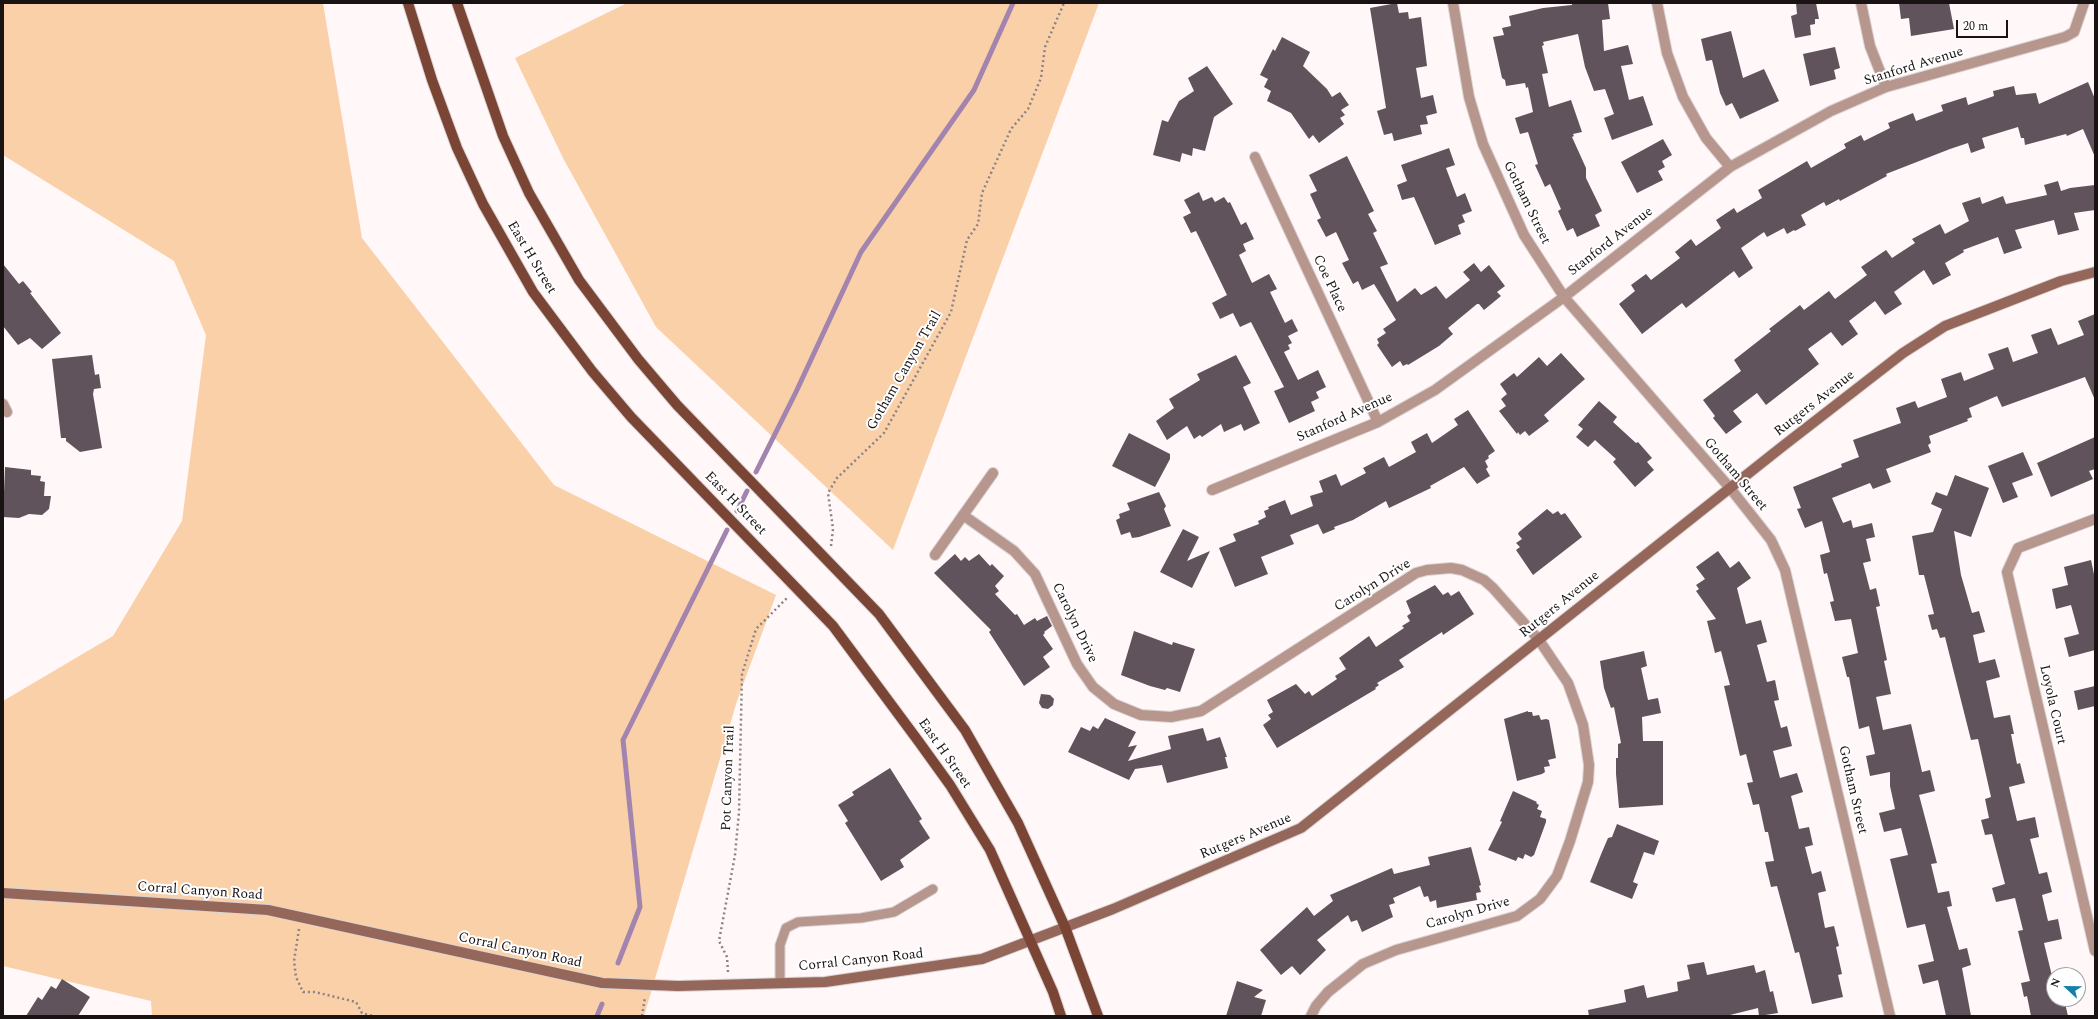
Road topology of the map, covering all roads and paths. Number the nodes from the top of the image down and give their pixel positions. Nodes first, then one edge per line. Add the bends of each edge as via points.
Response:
1 (408, 3) edge
2 (457, 3) edge
3 (1064, 3) edge
4 (1453, 3) edge
5 (1657, 3) edge
6 (1861, 3) edge
7 (2084, 3) edge
8 (1886, 87) junction
9 (1255, 157) dead end
10 (1730, 167) junction
11 (2095, 272) edge
12 (1564, 297) junction
13 (1378, 422) junction
14 (993, 473) dead end
15 (1730, 488) junction
16 (1212, 490) dead end
17 (964, 515) junction
18 (2095, 519) edge
19 (935, 556) dead end
20 (829, 562) junction
21 (797, 588) junction
22 (1539, 640) junction
23 (933, 889) dead end
24 (3, 893) edge
25 (302, 918) junction
26 (1065, 927) junction
27 (1031, 940) junction
28 (2095, 951) edge
29 (780, 983) junction
30 (646, 985) junction
31 (729, 985) junction
32 (373, 1016) edge
33 (642, 1016) edge
34 (1061, 1016) edge
35 (1098, 1016) edge
36 (1312, 1016) edge
37 (1890, 1016) edge

1 - 21 main road, East H Street via 457,148 483,204 533,292 592,371 631,417
2 - 20 main road, East H Street via 503,136 529,192 578,280 638,359 677,405
3 - 20 path, Gotham Canyon Trail via 1045,47 1041,78 1028,109 1011,129 982,193 978,224 967,240 951,312 884,433 837,478 828,494 833,529
4 - 12 street, Gotham Street via 1469,97 1483,144 1524,236
5 - 10 street via 1667,53 1683,97 1706,138
6 - 8 street via 1870,46
7 - 8 street, Stanford Avenue via 2074,32 2065,37
8 - 10 street, Stanford Avenue via 1831,111
9 - 13 street, Coe Place
10 - 12 street, Stanford Avenue
11 - 15 main road, Rutgers Avenue via 2061,281 1945,326 1897,358
12 - 13 street, Stanford Avenue via 1435,390
12 - 15 street, Gotham Street
13 - 16 street, Stanford Avenue
14 - 17 street
15 - 22 main road, Rutgers Avenue
15 - 37 street, Gotham Street via 1771,540 1785,570
17 - 19 street
17 - 22 street, Carolyn Drive via 1014,551 1035,574 1077,664 1093,687 1114,704 1141,715 1171,718 1201,711 1416,573 1427,570 1451,568 1484,580
18 - 28 street, Loyola Court via 2018,548 2007,572
20 - 26 main road, East H Street via 879,614 965,730 1018,823
21 - 27 main road, East H Street via 833,626 950,785 990,850
21 - 31 path, Pot Canyon Trail via 756,629 742,674 735,855 719,941 727,957
22 - 26 main road, Rutgers Avenue via 1301,828 1114,909
22 - 36 street, Carolyn Drive via 1568,683 1583,725 1589,765 1588,782 1556,876 1540,899 1517,916 1396,950 1363,964 1328,992 1316,1006
23 - 29 lane via 894,912 861,918 798,922 786,928 780,945
24 - 25 main road, Corral Canyon Road via 268,910
25 - 30 main road, Corral Canyon Road via 602,983
25 - 32 path via 294,961 296,977 303,992 315,992 356,1002 362,1013
26 - 27 main road, Rutgers Avenue
26 - 35 main road, East H Street
27 - 29 main road, Corral Canyon Road via 982,959 825,982
27 - 34 main road, East H Street
29 - 31 main road, Corral Canyon Road
30 - 31 main road, Corral Canyon Road
30 - 33 path

